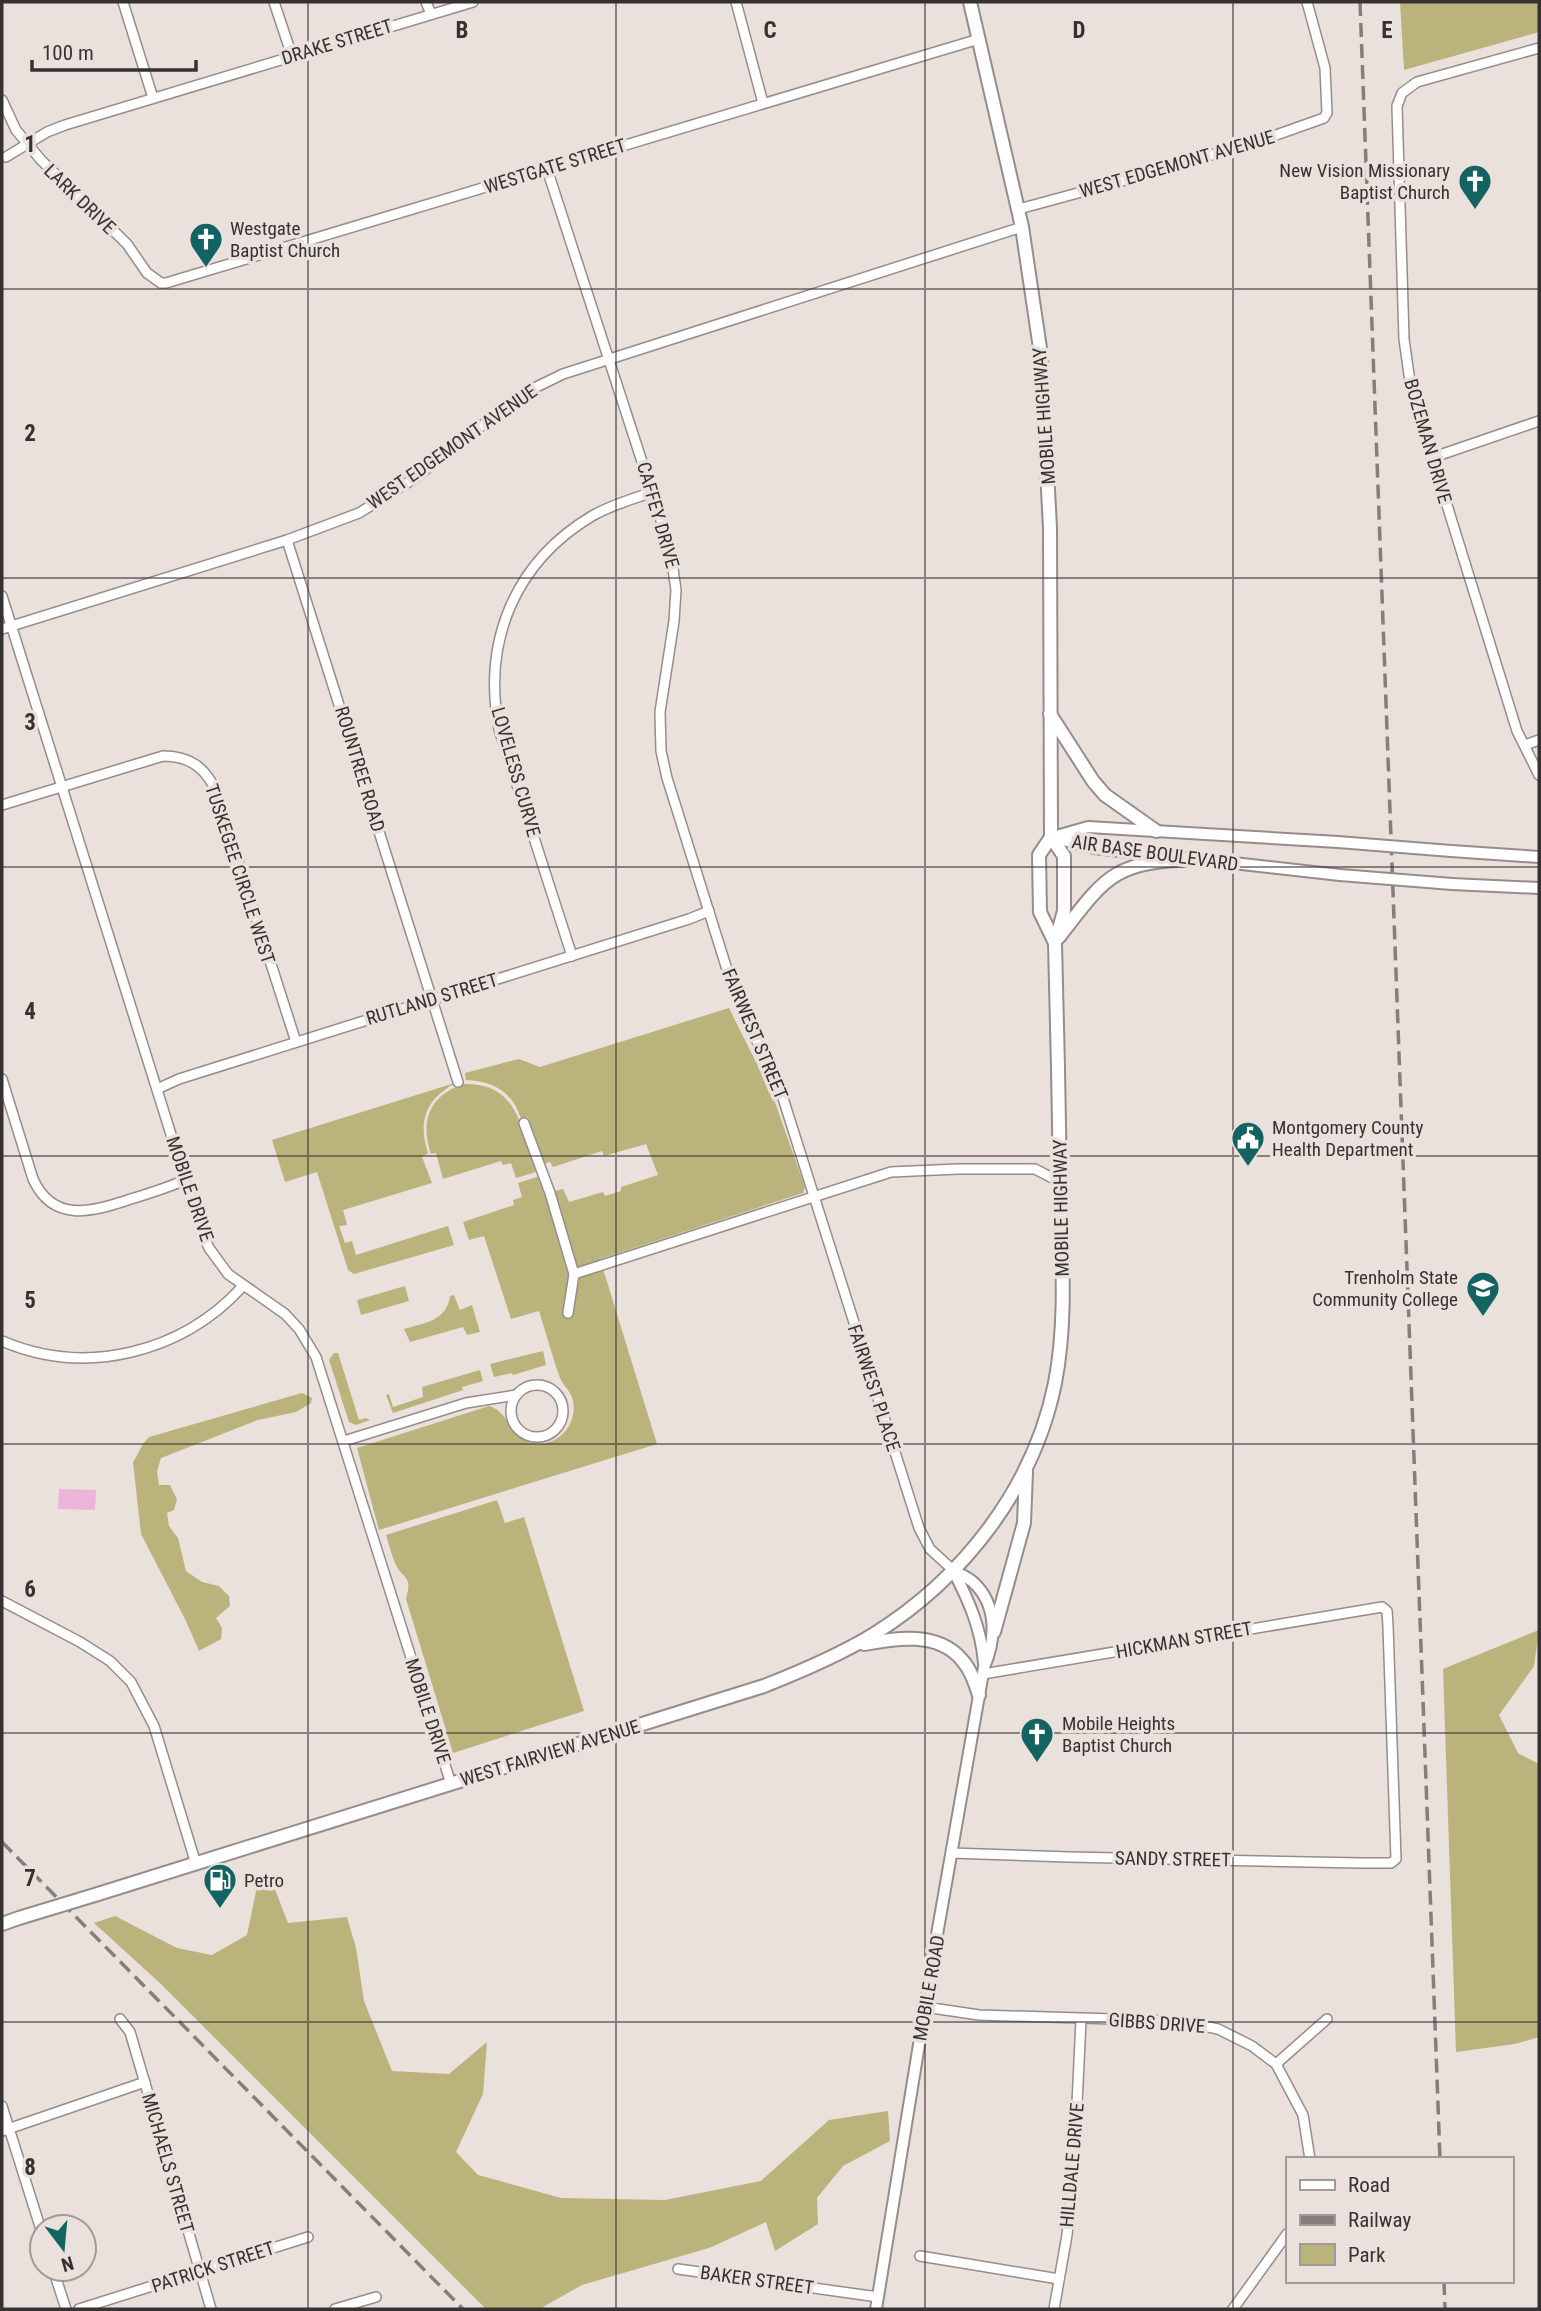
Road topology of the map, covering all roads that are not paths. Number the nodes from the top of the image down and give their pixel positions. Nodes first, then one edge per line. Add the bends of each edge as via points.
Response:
1 (123, 2) edge
2 (274, 2) edge
3 (426, 2) edge
4 (472, 2) edge
5 (736, 2) edge
6 (970, 2) edge
7 (1307, 2) edge
8 (431, 14) junction
9 (979, 39) junction
10 (1539, 48) edge
11 (292, 56) junction
12 (153, 98) junction
13 (2, 100) edge
14 (763, 103) junction
15 (28, 144) junction
16 (6, 157) dead end
17 (547, 169) junction
18 (1019, 209) junction
19 (1022, 227) junction
20 (138, 261) joint
21 (609, 358) junction
22 (1539, 421) edge
23 (1431, 458) junction
24 (653, 492) junction
25 (287, 540) junction
26 (2, 596) edge
27 (6, 627) edge
28 (1050, 713) junction
29 (1539, 740) edge
30 (1525, 746) junction
31 (1539, 775) edge
32 (61, 786) junction
33 (2, 805) edge
34 (1156, 831) junction
35 (1051, 837) junction
36 (1539, 857) edge
37 (1195, 859) junction
38 (1539, 888) edge
39 (709, 911) junction
40 (1055, 943) junction
41 (572, 956) junction
42 (432, 999) junction
43 (296, 1042) junction
44 (2, 1079) edge
45 (458, 1082) dead end
46 (157, 1089) junction
47 (524, 1123) dead end
48 (185, 1180) junction
49 (1060, 1182) junction
50 (814, 1196) junction
51 (574, 1274) junction
52 (243, 1286) junction
53 (568, 1313) dead end
54 (2, 1341) edge
55 (516, 1395) junction
56 (344, 1441) junction
57 (1026, 1468) junction
58 (953, 1570) junction
59 (2, 1601) edge
60 (994, 1632) junction
61 (853, 1646) junction
62 (984, 1671) junction
63 (979, 1695) junction
64 (452, 1784) junction
65 (951, 1853) junction
66 (1394, 1862) joint
67 (196, 1864) junction
68 (2, 1924) edge
69 (925, 2007) junction
70 (120, 2019) dead end
71 (1327, 2019) dead end
72 (1082, 2020) junction
73 (1276, 2064) junction
74 (145, 2082) junction
75 (2, 2106) edge
76 (5, 2130) edge
77 (1310, 2157) edge
78 (35, 2213) edge
79 (1286, 2235) edge
80 (307, 2237) dead end
81 (920, 2256) dead end
82 (678, 2269) dead end
83 (200, 2271) junction
84 (1059, 2279) junction
85 (58, 2283) edge
86 (376, 2297) dead end
87 (878, 2297) junction
88 (66, 2309) edge
89 (79, 2309) edge
90 (211, 2309) edge
91 (335, 2309) edge
92 (876, 2309) edge
93 (1054, 2309) edge
94 (1233, 2309) edge

1 - 12 street
2 - 11 street
3 - 8 street
4 - 8 street, DRAKE STREET
5 - 14 street
6 - 9 main road, MOBILE HIGHWAY
7 - 18 street, WEST EDGEMONT AVENUE via 1325,68 1324,118 1144,176
8 - 11 street, DRAKE STREET
9 - 14 street, WESTGATE STREET
9 - 18 main road, MOBILE HIGHWAY
10 - 23 street, BOZEMAN DRIVE via 1408,87 1397,106 1404,339 1411,389
11 - 12 street, DRAKE STREET
12 - 15 street, DRAKE STREET via 65,125
13 - 15 street, LARK DRIVE
14 - 17 street, WESTGATE STREET
15 - 16 street, DRAKE STREET
15 - 20 street, LARK DRIVE via 127,244
17 - 20 street, WESTGATE STREET via 166,283 152,277
17 - 21 street, CAFFEY DRIVE
18 - 19 main road, MOBILE HIGHWAY
19 - 21 street, WEST EDGEMONT AVENUE
19 - 28 main road, MOBILE HIGHWAY via 1046,411
21 - 24 street, CAFFEY DRIVE
21 - 25 street, WEST EDGEMONT AVENUE via 522,394 378,503
22 - 23 street
23 - 30 street, BOZEMAN DRIVE
24 - 39 street, CAFFEY DRIVE via 670,548 676,590 660,712 661,751
24 - 41 street, LOVELESS CURVE via 593,515 546,552 516,594 496,652 494,692 499,729
25 - 27 street, WEST EDGEMONT AVENUE
25 - 42 street, ROUNTREE ROAD
26 - 27 street, MOBILE DRIVE
27 - 32 street, MOBILE DRIVE
28 - 34 main road via 1105,795
28 - 35 main road, MOBILE HIGHWAY
29 - 30 street
30 - 31 street, BOZEMAN DRIVE
32 - 33 street
32 - 43 street, TUSKEGEE CIRCLE WEST via 163,756 184,758 203,769 215,789
32 - 46 street, MOBILE DRIVE
34 - 35 street, AIR BASE BOULEVARD via 1088,827
34 - 36 street, AIR BASE BOULEVARD, bridge
35 - 37 street, AIR BASE BOULEVARD via 1094,848
35 - 40 main road, MOBILE HIGHWAY via 1064,856 1064,911
35 - 40 main road, MOBILE HIGHWAY via 1039,855 1040,912
37 - 38 street, AIR BASE BOULEVARD, bridge via 1340,876
37 - 40 main road via 1154,861 1114,876 1098,887
39 - 41 street, RUTLAND STREET
39 - 50 street, FAIRWEST STREET via 735,995 776,1076
40 - 49 main road, MOBILE HIGHWAY
41 - 42 street, RUTLAND STREET
42 - 43 street, RUTLAND STREET
42 - 45 street, ROUNTREE ROAD
43 - 46 street, RUTLAND STREET
44 - 48 street via 33,1179 56,1205 91,1211
46 - 48 street, MOBILE DRIVE
47 - 51 street
48 - 52 street, MOBILE DRIVE via 209,1248
49 - 50 street via 1035,1169 897,1171
49 - 57 main road, MOBILE HIGHWAY via 1063,1293 1059,1355 1045,1421
50 - 51 street
50 - 58 street, FAIRWEST PLACE via 919,1528 930,1549
51 - 53 street
52 - 54 street via 193,1328 129,1353 92,1358 53,1356
52 - 56 street, MOBILE DRIVE via 285,1314 308,1342
55 - 55 street via 524,1388 546,1386 561,1401 561,1422 545,1436 523,1434 511,1416
55 - 56 street via 466,1404
56 - 64 street, MOBILE DRIVE
57 - 58 main road, WEST FAIRVIEW AVENUE via 978,1543
57 - 60 main road via 1024,1523
58 - 60 street via 979,1590
58 - 61 main road, WEST FAIRVIEW AVENUE via 899,1617
58 - 62 street, MOBILE ROAD via 973,1608
59 - 67 street via 80,1642 110,1661 131,1682 154,1726
60 - 62 street, MOBILE ROAD
61 - 63 main road via 894,1638 934,1642 963,1661
61 - 64 main road, WEST FAIRVIEW AVENUE via 764,1686
62 - 63 street, MOBILE ROAD
62 - 66 street, HICKMAN STREET via 1382,1607 1387,1611
63 - 65 street, MOBILE ROAD
64 - 67 main road, WEST FAIRVIEW AVENUE
65 - 66 street, SANDY STREET
65 - 69 street, MOBILE ROAD
67 - 68 main road, WEST FAIRVIEW AVENUE, bridge
69 - 72 street, GIBBS DRIVE via 979,2015
69 - 87 street, MOBILE ROAD
70 - 74 street, MICHAELS STREET via 130,2032
71 - 73 street
72 - 73 street, GIBBS DRIVE via 1202,2024 1234,2035
72 - 84 street, HILLDALE DRIVE via 1074,2166
73 - 77 street, GIBBS DRIVE via 1303,2115
74 - 76 street
74 - 83 street, MICHAELS STREET
75 - 76 street
76 - 78 street
79 - 94 street
80 - 83 street, PATRICK STREET
81 - 84 street
82 - 87 street, BAKER STREET
83 - 89 street, PATRICK STREET
83 - 90 street, MICHAELS STREET
84 - 93 street, HILLDALE DRIVE
85 - 88 street
86 - 91 street
87 - 92 street, MOBILE ROAD

